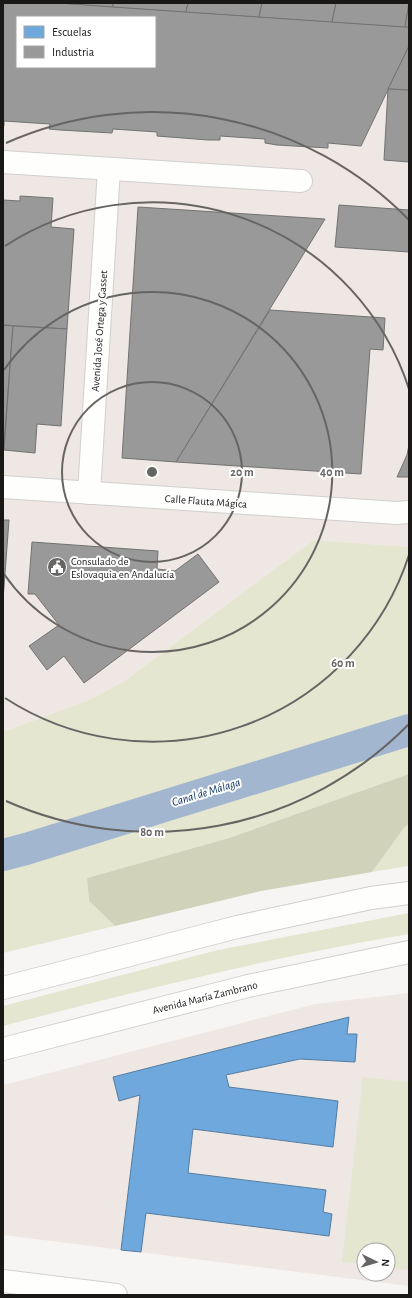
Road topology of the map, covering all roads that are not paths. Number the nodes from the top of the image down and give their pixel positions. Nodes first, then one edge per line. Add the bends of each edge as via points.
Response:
1 (3, 162) edge
2 (109, 169) junction
3 (301, 181) dead end
4 (3, 487) edge
5 (89, 493) junction
6 (409, 512) edge
7 (409, 893) edge
8 (409, 952) edge
9 (3, 988) edge
10 (3, 1049) edge
11 (3, 1281) edge
12 (116, 1295) edge

1 - 2 street
2 - 3 street
2 - 5 street, Avenida José Ortega y Gasset
4 - 5 street, Calle Flauta Mágica
5 - 6 street, Calle Flauta Mágica via 398,514
7 - 9 street via 371,898 237,927
8 - 10 street, Avenida María Zambrano via 248,986
11 - 12 street

